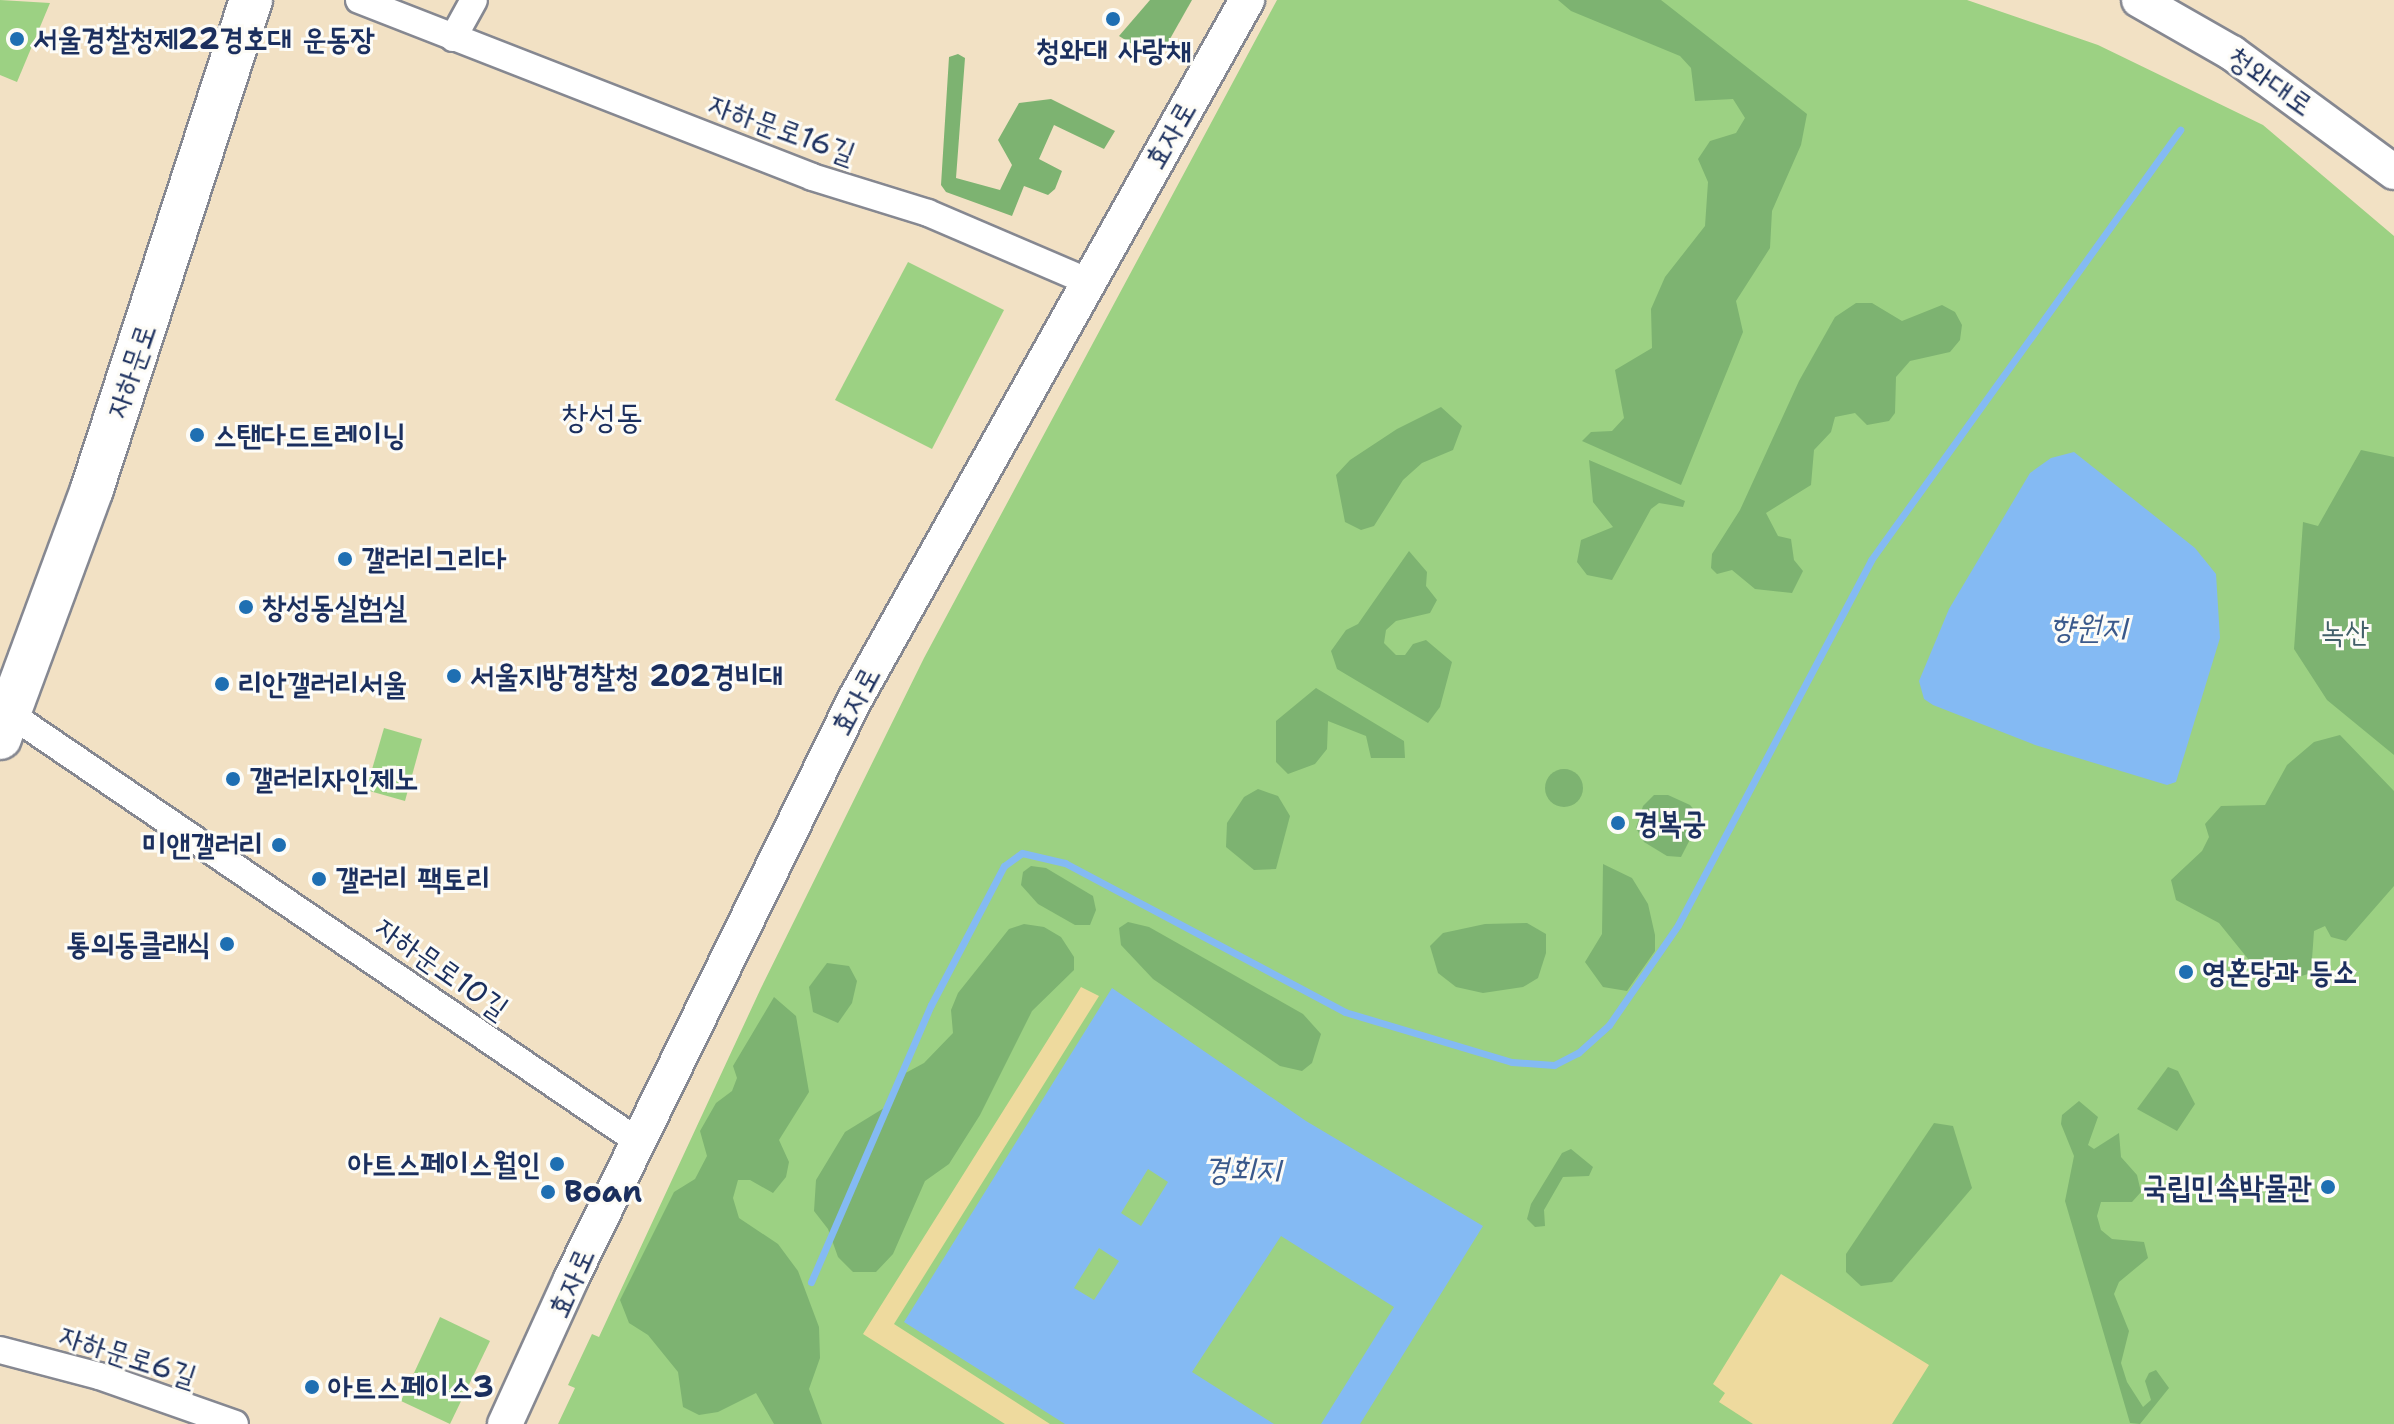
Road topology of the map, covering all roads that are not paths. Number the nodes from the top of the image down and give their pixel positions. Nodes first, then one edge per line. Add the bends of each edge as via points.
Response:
1 (251, 0) edge
2 (359, 0) edge
3 (474, 0) edge
4 (1247, 0) edge
5 (2139, 0) edge
6 (453, 38) junction
7 (2394, 172) edge
8 (1087, 281) junction
9 (3, 719) edge
10 (639, 1142) junction
11 (0, 1350) edge
12 (235, 1424) edge
13 (505, 1424) edge

1 - 9 main road, 자하문로 via 92,489
2 - 6 street, 자하문로16길
3 - 6 street
4 - 8 street, 효자로
5 - 7 street, 청와대로 via 2232,53
6 - 8 street, 자하문로16길 via 812,177 928,213
8 - 10 street, 효자로 via 854,701
9 - 10 street, 자하문로10길
10 - 13 street, 효자로
11 - 12 street, 자하문로6길 via 99,1376

